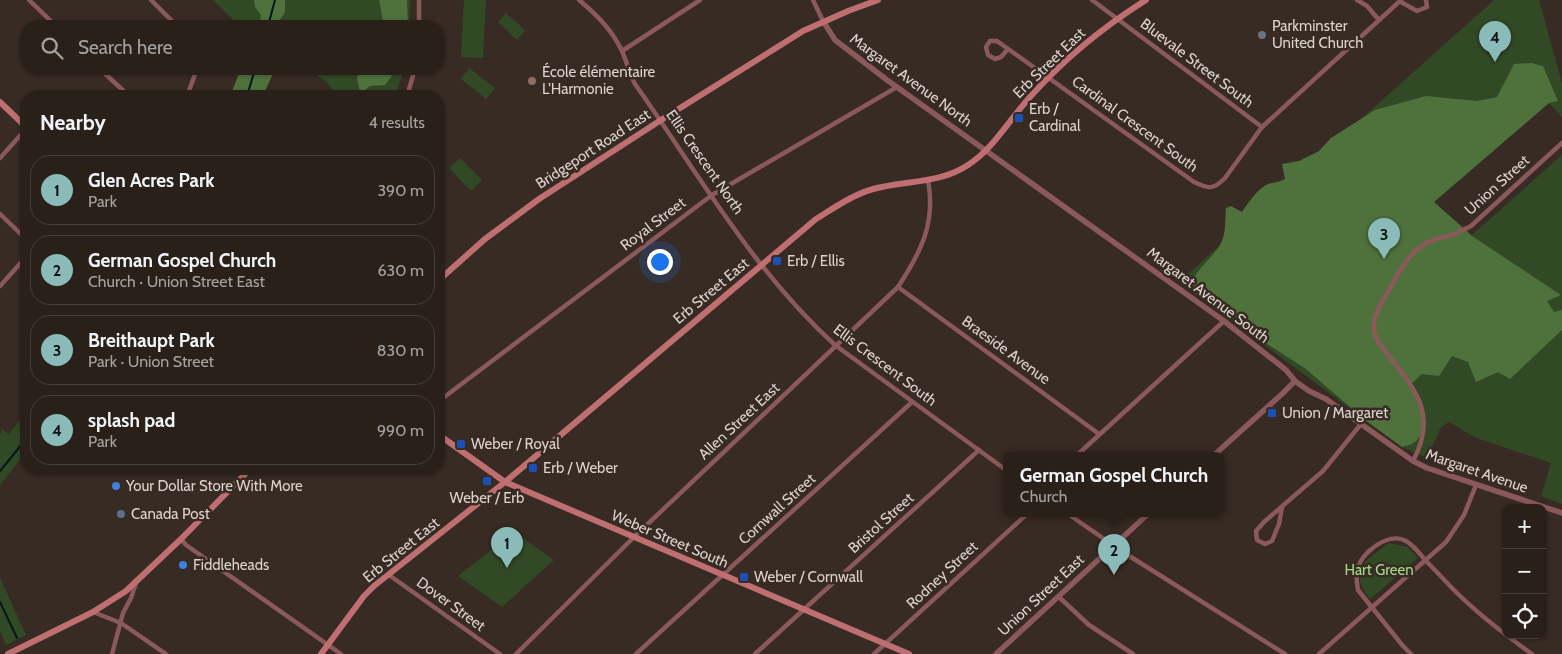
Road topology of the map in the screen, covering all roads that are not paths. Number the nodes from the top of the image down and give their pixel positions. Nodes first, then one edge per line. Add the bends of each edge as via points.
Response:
1 (151, 0) edge
2 (420, 0) edge
3 (579, 0) edge
4 (700, 0) edge
5 (813, 0) edge
6 (878, 0) edge
7 (1092, 0) edge
8 (1146, 0) edge
9 (1357, 0) edge
10 (1426, 0) edge
11 (32, 1) edge
12 (1401, 1) edge
13 (1116, 19) junction
14 (50, 20) edge
15 (171, 20) edge
16 (419, 20) edge
17 (1379, 20) junction
18 (824, 21) junction
19 (1008, 49) junction
20 (622, 51) junction
21 (106, 75) edge
22 (195, 75) edge
23 (413, 75) edge
24 (1048, 77) junction
25 (897, 87) junction
26 (123, 90) edge
27 (189, 90) edge
28 (408, 90) edge
29 (0, 102) edge
30 (660, 120) junction
31 (20, 122) edge
32 (1262, 127) junction
33 (20, 135) edge
34 (1562, 143) edge
35 (986, 150) junction
36 (0, 158) edge
37 (928, 180) junction
38 (712, 195) junction
39 (0, 214) edge
40 (20, 233) edge
41 (20, 264) edge
42 (761, 266) junction
43 (445, 275) edge
44 (0, 286) edge
45 (898, 287) junction
46 (1224, 321) junction
47 (835, 346) junction
48 (1295, 381) junction
49 (445, 396) edge
50 (912, 402) junction
51 (1361, 424) junction
52 (1099, 434) junction
53 (445, 439) edge
54 (979, 450) junction
55 (1080, 452) edge
56 (1217, 452) edge
57 (1413, 462) junction
58 (1003, 468) edge
59 (244, 475) edge
60 (505, 482) junction
61 (1476, 485) junction
62 (1282, 507) junction
63 (1562, 514) edge
64 (1024, 517) edge
65 (1072, 517) edge
66 (1145, 517) edge
67 (634, 537) junction
68 (181, 539) junction
69 (1113, 545) junction
70 (1426, 561) junction
71 (389, 575) junction
72 (722, 576) junction
73 (136, 583) junction
74 (1059, 597) junction
75 (1371, 608) junction
76 (804, 610) junction
77 (93, 612) junction
78 (120, 623) junction
79 (885, 644) junction
80 (328, 645) junction
81 (8, 654) edge
82 (112, 654) edge
83 (166, 654) edge
84 (321, 654) edge
85 (342, 654) edge
86 (500, 654) edge
87 (516, 654) edge
88 (636, 654) edge
89 (755, 654) edge
90 (874, 654) edge
91 (909, 654) edge
92 (996, 654) edge
93 (1133, 654) edge
94 (1285, 654) edge
95 (1319, 654) edge
96 (1411, 654) edge
97 (1532, 654) edge

1 - 15 street
2 - 16 street
3 - 20 street, Ellis Crescent North via 612,33
4 - 20 street
5 - 18 street, Margaret Avenue North
6 - 18 main road, Bridgeport Road East
7 - 13 street, Bluevale Street South
8 - 13 main road, Erb Street East
9 - 17 street
10 - 12 street, Cardinal Crescent South via 1427,7 1417,11
11 - 14 street
12 - 17 street, Cardinal Crescent South
13 - 24 main road, Erb Street East
13 - 32 street, Bluevale Street South
17 - 32 street, Cardinal Crescent South
18 - 25 street, Margaret Avenue North via 836,40
18 - 30 main road, Bridgeport Road East
19 - 19 street via 997,41 990,41 986,47 988,55 995,59
19 - 24 street, Cardinal Crescent South
20 - 30 street, Ellis Crescent North via 635,84
21 - 26 street
22 - 27 street
23 - 28 street
24 - 32 street, Cardinal Crescent South via 1194,182 1207,188 1219,185
24 - 35 main road, Erb Street East
25 - 35 street, Margaret Avenue North
25 - 38 street, Royal Street
29 - 31 main road
30 - 38 street, Ellis Crescent North
30 - 43 main road, Bridgeport Road East via 539,199 485,238
33 - 36 street
34 - 57 street, Union Street via 1471,226 1453,235 1434,239 1416,250 1383,300 1374,330 1378,341 1417,396 1425,420 1424,436
35 - 37 main road, Erb Street East via 959,171
35 - 46 street, Margaret Avenue South
37 - 42 main road, Erb Street East via 856,195 816,219
37 - 45 street, Allen Street East via 931,195 927,232 919,254
38 - 42 street, Ellis Crescent North
38 - 49 street, Royal Street
39 - 40 street
41 - 44 street
42 - 47 street, Ellis Crescent South
42 - 60 main road, Erb Street East
45 - 47 street, Allen Street East
45 - 52 street, Braeside Avenue
46 - 48 street, Margaret Avenue South via 1286,370
46 - 52 street
47 - 50 street, Ellis Crescent South
47 - 67 street, Allen Street East
48 - 51 street, Margaret Avenue South
48 - 56 street
50 - 54 street, Ellis Crescent South
50 - 72 street, Cornwall Street
51 - 57 street, Margaret Avenue South
51 - 62 street via 1323,471
52 - 55 street
53 - 60 main road, Weber Street South
54 - 58 street, Ellis Crescent South
54 - 76 street, Bristol Street
57 - 61 street, Margaret Avenue
59 - 68 main road
60 - 67 main road, Weber Street South
60 - 71 main road, Erb Street East
61 - 63 street, Margaret Avenue
61 - 70 street via 1464,515 1446,542
62 - 62 street via 1256,531 1257,540 1265,544 1272,541
64 - 79 street, Rodney Street
65 - 69 street
66 - 69 street, Union Street East
67 - 72 main road, Weber Street South
67 - 87 street, Allen Street East
68 - 73 main road
68 - 80 street
69 - 74 street, Union Street East
69 - 94 street
70 - 75 street
70 - 75 street via 1406,541 1386,540 1372,548 1360,560 1356,580 1358,590
70 - 97 street via 1492,626
71 - 80 main road, Erb Street East via 364,596
71 - 86 street, Dover Street
72 - 76 main road, Weber Street South
72 - 88 street, Cornwall Street
73 - 77 main road
73 - 78 street
74 - 92 street, Union Street East
74 - 93 street via 1094,628
75 - 95 street
75 - 96 street
76 - 79 main road, Weber Street South
76 - 89 street, Bristol Street
77 - 78 street
77 - 81 main road
78 - 82 street
78 - 83 street
79 - 90 street, Rodney Street
79 - 91 main road, Weber Street South
80 - 84 main road, Erb Street East
80 - 85 street

